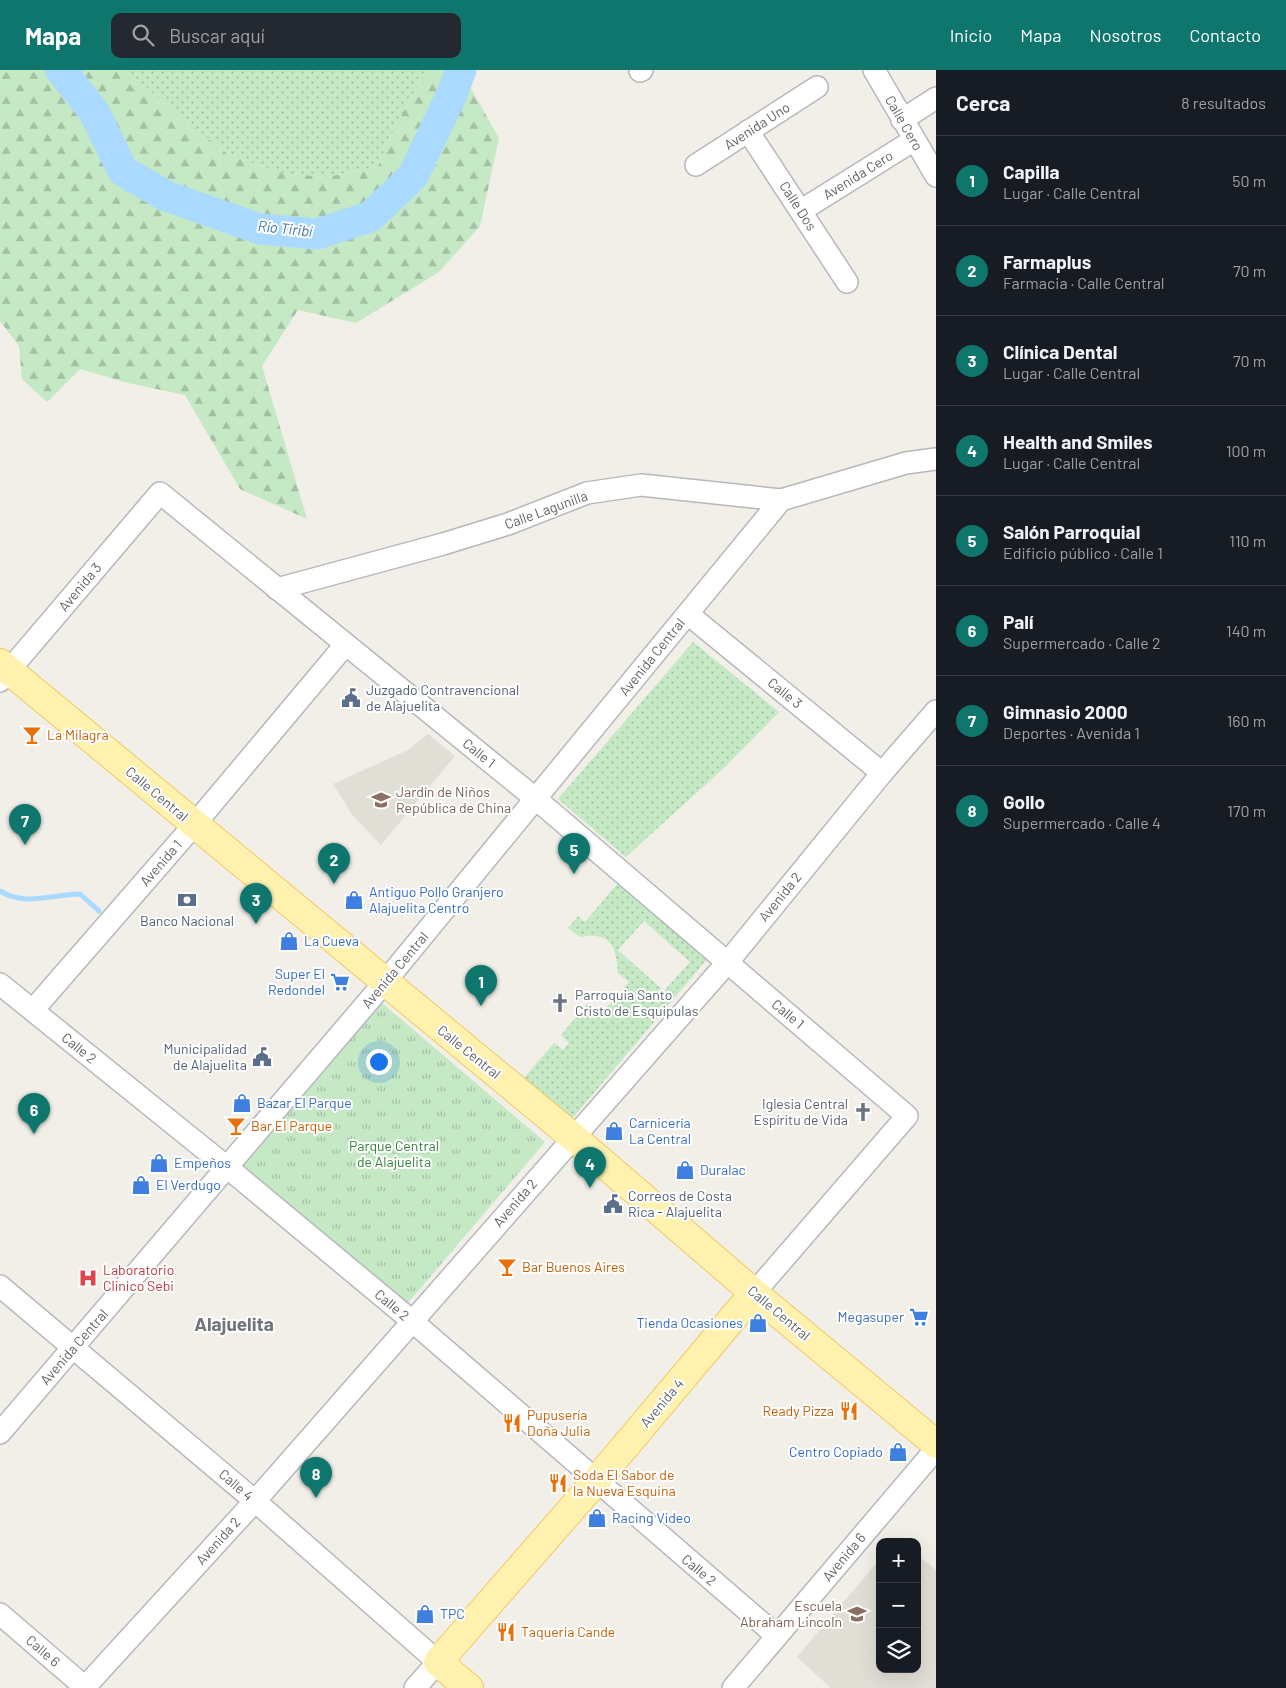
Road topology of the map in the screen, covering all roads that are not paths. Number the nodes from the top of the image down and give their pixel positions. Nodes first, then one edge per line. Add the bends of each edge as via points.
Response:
1 (874, 70) edge
2 (817, 87) dead end
3 (936, 98) edge
4 (902, 120) junction
5 (748, 131) junction
6 (914, 140) junction
7 (696, 165) dead end
8 (936, 176) edge
9 (802, 210) junction
10 (847, 282) dead end
11 (936, 459) edge
12 (160, 493) joint
13 (781, 500) junction
14 (277, 589) junction
15 (688, 614) junction
16 (345, 645) junction
17 (3, 671) edge
18 (936, 711) edge
19 (882, 773) junction
20 (536, 799) junction
21 (194, 825) junction
22 (727, 963) junction
23 (384, 983) junction
24 (0, 984) edge
25 (32, 1010) junction
26 (907, 1116) joint
27 (573, 1137) junction
28 (228, 1168) junction
29 (0, 1286) edge
30 (754, 1293) junction
31 (412, 1321) junction
32 (74, 1346) junction
33 (0, 1433) edge
34 (936, 1444) edge
35 (936, 1449) edge
36 (596, 1481) junction
37 (254, 1501) junction
38 (0, 1614) edge
39 (777, 1636) junction
40 (438, 1662) junction
41 (86, 1687) edge
42 (415, 1688) edge
43 (470, 1688) edge
44 (733, 1688) edge

1 - 4 street, Calle Cero
2 - 5 street, Avenida Uno
3 - 4 street
4 - 6 street, Calle Cero
5 - 7 street, Avenida Uno
5 - 9 street, Calle Dos
6 - 8 street, Calle Cero
6 - 9 street, Avenida Cero
9 - 10 street, Calle Dos
11 - 13 street, Calle Lagunilla via 906,463
12 - 14 street, Calle 1
12 - 17 street, Avenida 3
13 - 14 street, Calle Lagunilla via 641,485 587,493 508,524 444,544
13 - 15 street, Avenida Central
14 - 16 street, Calle 1
15 - 19 street, Calle 3
15 - 20 street, Avenida Central
16 - 20 street, Calle 1
16 - 21 street, Avenida 1
17 - 21 main road, Calle Central
18 - 19 street, Avenida 2
19 - 22 street, Avenida 2
20 - 22 street, Calle 1
20 - 23 street, Avenida Central
21 - 23 main road, Calle Central
21 - 25 street, Avenida 1
22 - 26 street, Calle 1
22 - 27 street, Avenida 2
23 - 27 main road, Calle Central
23 - 28 street, Avenida Central
24 - 25 street, Calle 2
25 - 28 street, Calle 2
26 - 30 street, Avenida 4
27 - 30 main road, Calle Central
27 - 31 street, Avenida 2
28 - 31 street, Calle 2
28 - 32 street, Avenida Central
29 - 32 street, Calle 4
30 - 34 main road, Calle Central
30 - 36 main road, Avenida 4
31 - 36 street, Calle 2
31 - 37 street, Avenida 2
32 - 33 street, Avenida Central
32 - 37 street, Calle 4
35 - 39 street, Avenida 6
36 - 39 street, Calle 2
36 - 40 main road, Avenida 4
37 - 40 street, Calle 4
37 - 41 street, Avenida 2
38 - 41 street, Calle 6
39 - 44 street, Avenida 6
40 - 42 street, Avenida 4
40 - 43 main road, Calle 4

